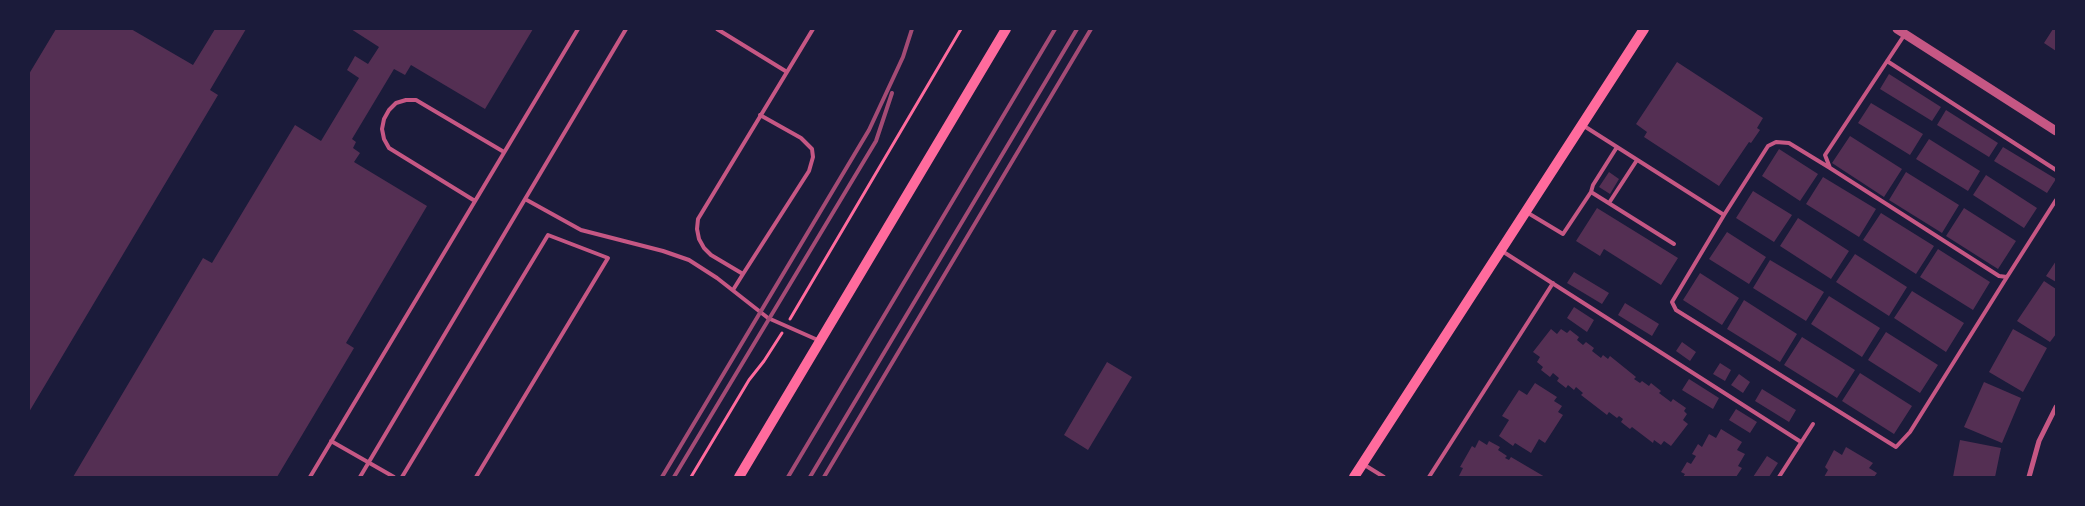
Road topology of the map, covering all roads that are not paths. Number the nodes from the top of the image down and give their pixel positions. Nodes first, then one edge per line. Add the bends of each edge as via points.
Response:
1 (578, 29) edge
2 (626, 29) edge
3 (717, 29) edge
4 (813, 29) edge
5 (1006, 29) edge
6 (1644, 29) edge
7 (1901, 31) edge
8 (1887, 61) junction
9 (787, 72) junction
10 (760, 116) junction
11 (1582, 124) junction
12 (2056, 131) edge
13 (1617, 147) junction
14 (504, 152) junction
15 (1637, 160) junction
16 (1830, 168) junction
17 (2056, 170) edge
18 (1591, 192) junction
19 (525, 199) junction
20 (475, 200) junction
21 (2056, 200) edge
22 (1609, 203) junction
23 (1526, 211) junction
24 (1724, 215) junction
25 (1674, 244) dead end
26 (1501, 250) junction
27 (743, 274) junction
28 (2007, 278) junction
29 (1553, 283) junction
30 (733, 290) junction
31 (820, 341) junction
32 (2056, 407) edge
33 (1813, 424) dead end
34 (331, 441) junction
35 (1802, 442) junction
36 (368, 463) junction
37 (1363, 464) junction
38 (310, 477) edge
39 (360, 477) edge
40 (394, 477) edge
41 (402, 477) edge
42 (476, 477) edge
43 (739, 477) edge
44 (1354, 477) edge
45 (1384, 477) edge
46 (1430, 477) edge
47 (1779, 477) edge
48 (2029, 477) edge

1 - 14 lane
2 - 19 lane
3 - 9 lane
4 - 9 lane
5 - 31 main road
6 - 11 main road
7 - 8 lane
7 - 12 street
8 - 16 lane via 1825,155
8 - 17 lane
9 - 10 lane
10 - 27 lane via 698,219 697,229 704,248
10 - 27 lane via 801,138 812,149 813,157 809,171
11 - 13 lane
11 - 23 main road
13 - 15 lane
13 - 18 lane
14 - 20 lane
14 - 20 lane via 416,100 406,100 388,110 382,129 389,148
15 - 22 lane
15 - 24 lane
16 - 24 lane via 1789,143 1776,142 1768,146
16 - 28 lane via 1999,276
18 - 22 lane
18 - 23 lane via 1563,234
19 - 30 lane via 581,230 689,260
19 - 36 lane
20 - 34 lane
21 - 28 lane
22 - 25 lane
23 - 26 main road
24 - 28 lane via 1672,302 1676,310 1896,447 1910,432
26 - 29 lane
26 - 37 main road
27 - 30 lane
29 - 35 lane
29 - 46 lane
30 - 31 lane via 768,318
31 - 43 main road
32 - 48 street via 2039,441
33 - 35 lane
34 - 36 lane
34 - 38 lane
35 - 47 lane
36 - 39 lane
36 - 40 lane
37 - 44 main road
37 - 45 lane
41 - 42 lane via 548,235 608,258

